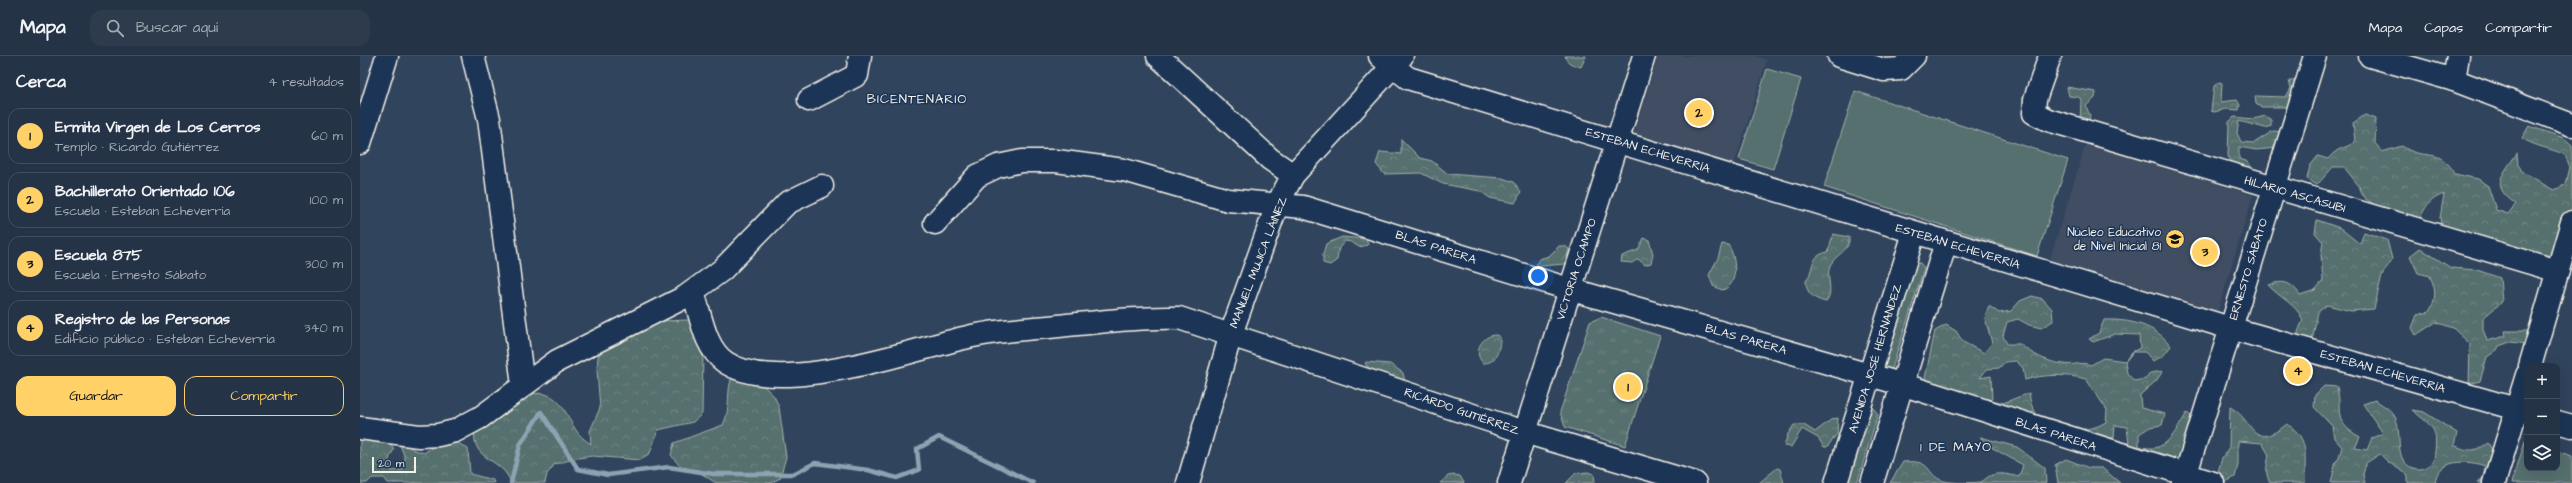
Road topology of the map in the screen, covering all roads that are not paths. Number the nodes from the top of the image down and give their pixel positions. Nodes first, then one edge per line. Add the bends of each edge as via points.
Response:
1 (387, 56) edge
2 (473, 56) edge
3 (860, 56) edge
4 (1158, 56) edge
5 (1644, 56) edge
6 (1839, 56) edge
7 (1914, 56) edge
8 (2050, 56) edge
9 (2315, 56) edge
10 (2370, 56) edge
11 (2458, 56) edge
12 (1391, 60) edge
13 (2454, 80) junction
14 (809, 100) dead end
15 (2572, 125) edge
16 (1618, 141) junction
17 (360, 143) edge
18 (1293, 175) junction
19 (822, 186) dead end
20 (2273, 188) junction
21 (1277, 205) junction
22 (2572, 222) edge
23 (935, 223) dead end
24 (1914, 232) junction
25 (1946, 242) junction
26 (2558, 271) junction
27 (1569, 289) junction
28 (694, 292) junction
29 (2230, 328) junction
30 (1231, 334) junction
31 (2531, 363) edge
32 (1869, 374) junction
33 (1901, 384) junction
34 (523, 385) junction
35 (2524, 397) edge
36 (2522, 411) edge
37 (2560, 423) edge
38 (2572, 426) edge
39 (360, 428) edge
40 (1524, 432) junction
41 (2184, 479) edge
42 (1188, 483) edge
43 (1509, 483) edge
44 (1695, 483) edge
45 (1836, 483) edge
46 (1872, 483) edge
47 (2213, 483) edge
48 (2494, 483) edge

1 - 17 street
2 - 34 street via 489,119
3 - 14 street via 857,74
4 - 18 street via 1270,159
5 - 16 street, VICTORIA OCAMPO
6 - 7 street via 1884,70 1901,69
8 - 20 street, HILARIO ASCASUBI via 2035,99 2034,113 2048,120
9 - 20 street, ERNESTO SÁBATO
10 - 13 street
11 - 13 street
12 - 16 street, ESTEBAN ECHEVERRÍA via 1408,78
12 - 18 street, MANUEL MUJICA LÁINEZ
13 - 15 street
16 - 24 street, ESTEBAN ECHEVERRÍA
16 - 27 street, VICTORIA OCAMPO
18 - 21 street, MANUEL MUJICA LÁINEZ
19 - 28 street via 787,203 722,270
20 - 26 street, HILARIO ASCASUBI
20 - 29 street, ERNESTO SÁBATO
21 - 23 street, BLAS PARERA via 1228,200 1124,170 1056,161 1022,161 998,166 977,176
21 - 27 street, BLAS PARERA via 1302,207 1324,213
21 - 30 street, MANUEL MUJICA LÁINEZ
22 - 26 street
24 - 25 street, ESTEBAN ECHEVERRÍA
24 - 32 street, AVENIDA JOSÉ HERNANDEZ
25 - 29 street, ESTEBAN ECHEVERRÍA
25 - 33 street
26 - 31 street
27 - 32 street, BLAS PARERA
27 - 40 street, VICTORIA OCAMPO
28 - 30 street, RICARDO GUTIÉRREZ via 711,349 726,362 766,374 797,374 851,367 968,337 1006,331 1146,317 1179,318
28 - 34 street via 558,361
29 - 36 street, ESTEBAN ECHEVERRÍA
29 - 41 street, ERNESTO SÁBATO
30 - 40 street, RICARDO GUTIÉRREZ
30 - 42 street, MANUEL MUJICA LÁINEZ
32 - 33 street, BLAS PARERA
32 - 45 street, AVENIDA JOSÉ HERNANDEZ
33 - 41 street, BLAS PARERA
33 - 46 street
34 - 39 street via 456,431 419,436
35 - 36 street
36 - 48 street
37 - 38 street
40 - 43 street, VICTORIA OCAMPO
40 - 44 street, RICARDO GUTIÉRREZ
41 - 47 street, BLAS PARERA

